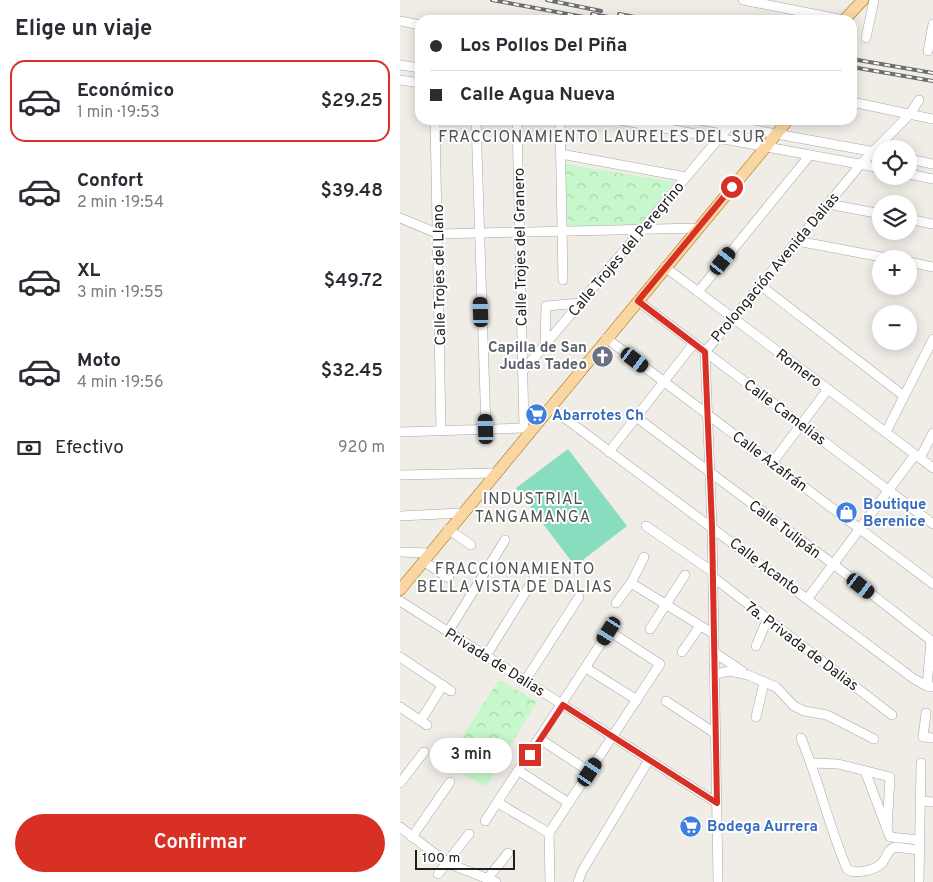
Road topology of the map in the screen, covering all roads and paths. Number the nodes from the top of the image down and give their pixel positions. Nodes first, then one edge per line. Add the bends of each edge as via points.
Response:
1 (743, 0) edge
2 (863, 0) edge
3 (874, 0) edge
4 (819, 15) edge
5 (849, 15) edge
6 (400, 21) edge
7 (415, 24) edge
8 (933, 24) edge
9 (866, 38) dead end
10 (928, 51) dead end
11 (400, 65) edge
12 (415, 67) edge
13 (400, 80) edge
14 (415, 82) edge
15 (918, 100) dead end
16 (857, 103) edge
17 (910, 114) junction
18 (933, 119) edge
19 (435, 125) edge
20 (476, 125) edge
21 (517, 125) edge
22 (560, 125) edge
23 (647, 125) edge
24 (730, 125) joint
25 (784, 125) edge
26 (777, 134) junction
27 (718, 138) junction
28 (889, 140) edge
29 (766, 147) junction
30 (872, 152) edge
31 (560, 154) junction
32 (810, 155) junction
33 (872, 157) edge
34 (917, 161) edge
35 (861, 164) junction
36 (933, 164) edge
37 (872, 166) edge
38 (917, 176) edge
39 (686, 177) junction
40 (933, 179) edge
41 (828, 204) junction
42 (872, 212) edge
43 (400, 218) edge
44 (917, 221) edge
45 (933, 224) edge
46 (643, 228) junction
47 (698, 228) junction
48 (564, 231) junction
49 (521, 232) junction
50 (478, 233) junction
51 (439, 234) junction
52 (797, 240) junction
53 (872, 255) edge
54 (917, 264) edge
55 (665, 267) junction
56 (933, 267) edge
57 (563, 280) dead end
58 (760, 285) junction
59 (698, 292) junction
60 (638, 301) junction
61 (580, 303) junction
62 (733, 318) junction
63 (606, 338) junction
64 (933, 339) edge
65 (694, 343) junction
66 (545, 344) junction
67 (705, 352) junction
68 (522, 372) junction
69 (664, 382) junction
70 (828, 390) junction
71 (904, 396) junction
72 (550, 407) junction
73 (706, 414) junction
74 (636, 417) junction
75 (801, 424) junction
76 (486, 429) junction
77 (441, 430) junction
78 (527, 430) junction
79 (400, 432) edge
80 (886, 432) junction
81 (933, 433) edge
82 (609, 452) junction
83 (918, 457) junction
84 (772, 463) junction
85 (933, 468) edge
86 (708, 471) junction
87 (495, 473) junction
88 (400, 475) edge
89 (888, 490) junction
90 (462, 513) junction
91 (400, 516) edge
92 (933, 524) edge
93 (646, 526) dead end
94 (712, 526) junction
95 (448, 529) junction
96 (860, 529) junction
97 (505, 540) dead end
98 (471, 545) dead end
99 (400, 552) edge
100 (426, 557) junction
101 (644, 557) dead end
102 (833, 564) junction
103 (540, 569) dead end
104 (713, 574) junction
105 (685, 575) dead end
106 (449, 578) dead end
107 (631, 583) junction
108 (933, 584) edge
109 (400, 590) edge
110 (579, 596) dead end
111 (808, 598) junction
112 (400, 601) edge
113 (616, 603) dead end
114 (666, 604) junction
115 (767, 620) junction
116 (700, 626) junction
117 (650, 630) dead end
118 (448, 632) junction
119 (714, 634) junction
120 (932, 642) edge
121 (756, 646) dead end
122 (682, 652) dead end
123 (715, 653) junction
124 (400, 656) edge
125 (486, 656) junction
126 (586, 668) junction
127 (716, 674) junction
128 (748, 675) junction
129 (525, 681) junction
130 (764, 682) junction
131 (443, 685) junction
132 (930, 686) edge
133 (451, 691) dead end
134 (637, 700) junction
135 (666, 701) dead end
136 (563, 705) junction
137 (400, 707) edge
138 (926, 713) dead end
139 (892, 715) dead end
140 (756, 717) dead end
141 (716, 734) junction
142 (613, 737) junction
143 (801, 738) dead end
144 (933, 738) edge
145 (540, 739) junction
146 (874, 739) dead end
147 (424, 752) dead end
148 (649, 760) junction
149 (811, 762) junction
150 (921, 764) dead end
151 (519, 771) junction
152 (865, 771) junction
153 (590, 772) junction
154 (450, 782) dead end
155 (400, 783) edge
156 (920, 801) junction
157 (933, 802) edge
158 (498, 803) junction
159 (569, 803) junction
160 (717, 803) junction
161 (486, 822) dead end
162 (400, 827) edge
163 (887, 830) junction
164 (549, 833) junction
165 (469, 834) dead end
166 (412, 837) junction
167 (919, 845) junction
168 (508, 853) dead end
169 (446, 863) junction
170 (438, 874) dead end
171 (491, 880) edge
172 (550, 882) edge
173 (578, 882) edge
174 (718, 882) edge
175 (919, 882) edge

1 - 4 street
2 - 5 main road
3 - 9 street
6 - 7 street
8 - 10 street
11 - 12 street
13 - 14 street
15 - 17 street, Prolongación Avenida Dalias
16 - 17 street
17 - 18 street
17 - 28 street, Prolongación Avenida Dalias
19 - 51 street, Calle Trojes del Llano
20 - 50 street
21 - 49 street, Calle Trojes del Granero
22 - 31 street
23 - 27 street
24 - 26 street
24 - 27 street, Calle Trojes del Peregrino
25 - 26 main road
26 - 29 main road
26 - 30 street
27 - 29 street
27 - 39 street, Calle Trojes del Peregrino
29 - 32 street
29 - 47 main road
31 - 39 street
31 - 48 street
32 - 35 street
32 - 59 street
33 - 35 street, Prolongación Avenida Dalias
34 - 36 street
35 - 37 street
35 - 41 street, Prolongación Avenida Dalias
38 - 40 street
39 - 46 street, Calle Trojes del Peregrino
41 - 42 street
41 - 52 street, Prolongación Avenida Dalias
43 - 51 street
44 - 45 street
46 - 47 street
46 - 48 street
46 - 61 street, Calle Trojes del Peregrino
47 - 55 main road
48 - 49 street
48 - 57 street
49 - 50 street
49 - 68 street, Calle Trojes del Granero
50 - 51 street
50 - 76 street
51 - 77 street, Calle Trojes del Llano
52 - 53 street
52 - 58 street, Prolongación Avenida Dalias
54 - 56 street
55 - 59 street, Romero
55 - 60 main road
58 - 62 street, Prolongación Avenida Dalias
58 - 71 street
59 - 62 street, Romero
60 - 63 main road
60 - 65 street, Calle Camelias
61 - 66 street, Calle Trojes del Peregrino
61 - 66 street via 546,306
62 - 67 street, Prolongación Avenida Dalias
62 - 70 street, Romero
63 - 69 street, Calle Azafrán
63 - 72 main road
64 - 71 street
65 - 67 street, Calle Camelias
65 - 69 street
66 - 68 street, Calle Trojes del Peregrino
67 - 73 street, Prolongación Avenida Dalias
67 - 75 street, Calle Camelias
68 - 78 street, Calle Trojes del Granero
69 - 73 street, Calle Azafrán
69 - 74 street
70 - 75 street
70 - 80 street, Romero
71 - 80 street
72 - 78 main road
72 - 82 street, Calle Acanto
73 - 84 street, Calle Azafrán
73 - 86 street, Prolongación Avenida Dalias
74 - 82 street
74 - 86 street, Calle Tulipán
75 - 84 street
75 - 89 street, Calle Camelias
76 - 77 street
76 - 78 street
77 - 79 street
78 - 87 main road
80 - 83 street, Romero
81 - 83 street
82 - 94 street, Calle Acanto
83 - 85 street, Romero
83 - 89 street
84 - 96 street, Calle Azafrán
86 - 94 street, Prolongación Avenida Dalias
86 - 102 street, Calle Tulipán
87 - 88 street
87 - 90 main road
89 - 92 street, Calle Camelias
89 - 96 street
90 - 91 street
90 - 95 main road
93 - 104 street, 7a. Privada de Dalias
94 - 104 street, Prolongación Avenida Dalias
94 - 111 street, Calle Acanto
95 - 98 street
95 - 100 main road
96 - 102 street
96 - 108 street, Calle Azafrán
97 - 118 street
99 - 100 street
100 - 106 street
100 - 109 main road
101 - 107 street
102 - 111 street
102 - 120 street, Calle Tulipán
103 - 125 street
104 - 115 street, 7a. Privada de Dalias
104 - 119 street, Prolongación Avenida Dalias
105 - 114 street
107 - 113 street
107 - 114 street
110 - 129 street
111 - 132 street, Calle Acanto
112 - 118 street, Privada de Dalias
114 - 116 street
114 - 117 street
115 - 121 street
115 - 139 street, 7a. Privada de Dalias
116 - 119 street
116 - 122 street
118 - 125 street, Privada de Dalias
119 - 123 street, Prolongación Avenida Dalias
120 - 132 street
123 - 127 street, Prolongación Avenida Dalias
123 - 128 street
124 - 131 street
125 - 129 street, Privada de Dalias
126 - 134 street
126 - 134 street via 609,631 660,664
126 - 136 street
127 - 128 street via 730,671
127 - 141 street, Prolongación Avenida Dalias
128 - 130 street
129 - 136 street, Privada de Dalias
130 - 140 street
130 - 146 street via 781,691 794,706 828,715
131 - 133 street
131 - 137 street via 424,722
134 - 142 street
135 - 141 street
136 - 142 street, Privada de Dalias
136 - 145 street
138 - 144 street via 922,737
141 - 160 street, Prolongación Avenida Dalias
142 - 148 street, Privada de Dalias
142 - 153 street
143 - 149 street
145 - 151 street
145 - 153 street
147 - 155 street
148 - 160 street, Privada de Dalias
148 - 173 street
149 - 152 street
149 - 167 street via 833,835 850,872 881,864 895,847
150 - 156 street
151 - 158 street
151 - 159 street
152 - 163 street
152 - 163 street via 890,777
153 - 159 street
154 - 166 street
156 - 157 street
156 - 167 street
158 - 161 street
158 - 164 street
159 - 164 street
160 - 174 street, Prolongación Avenida Dalias
162 - 166 street
163 - 167 street via 893,838
164 - 172 street
165 - 169 street
166 - 169 street
167 - 175 street
168 - 171 street
169 - 170 street
169 - 171 street

